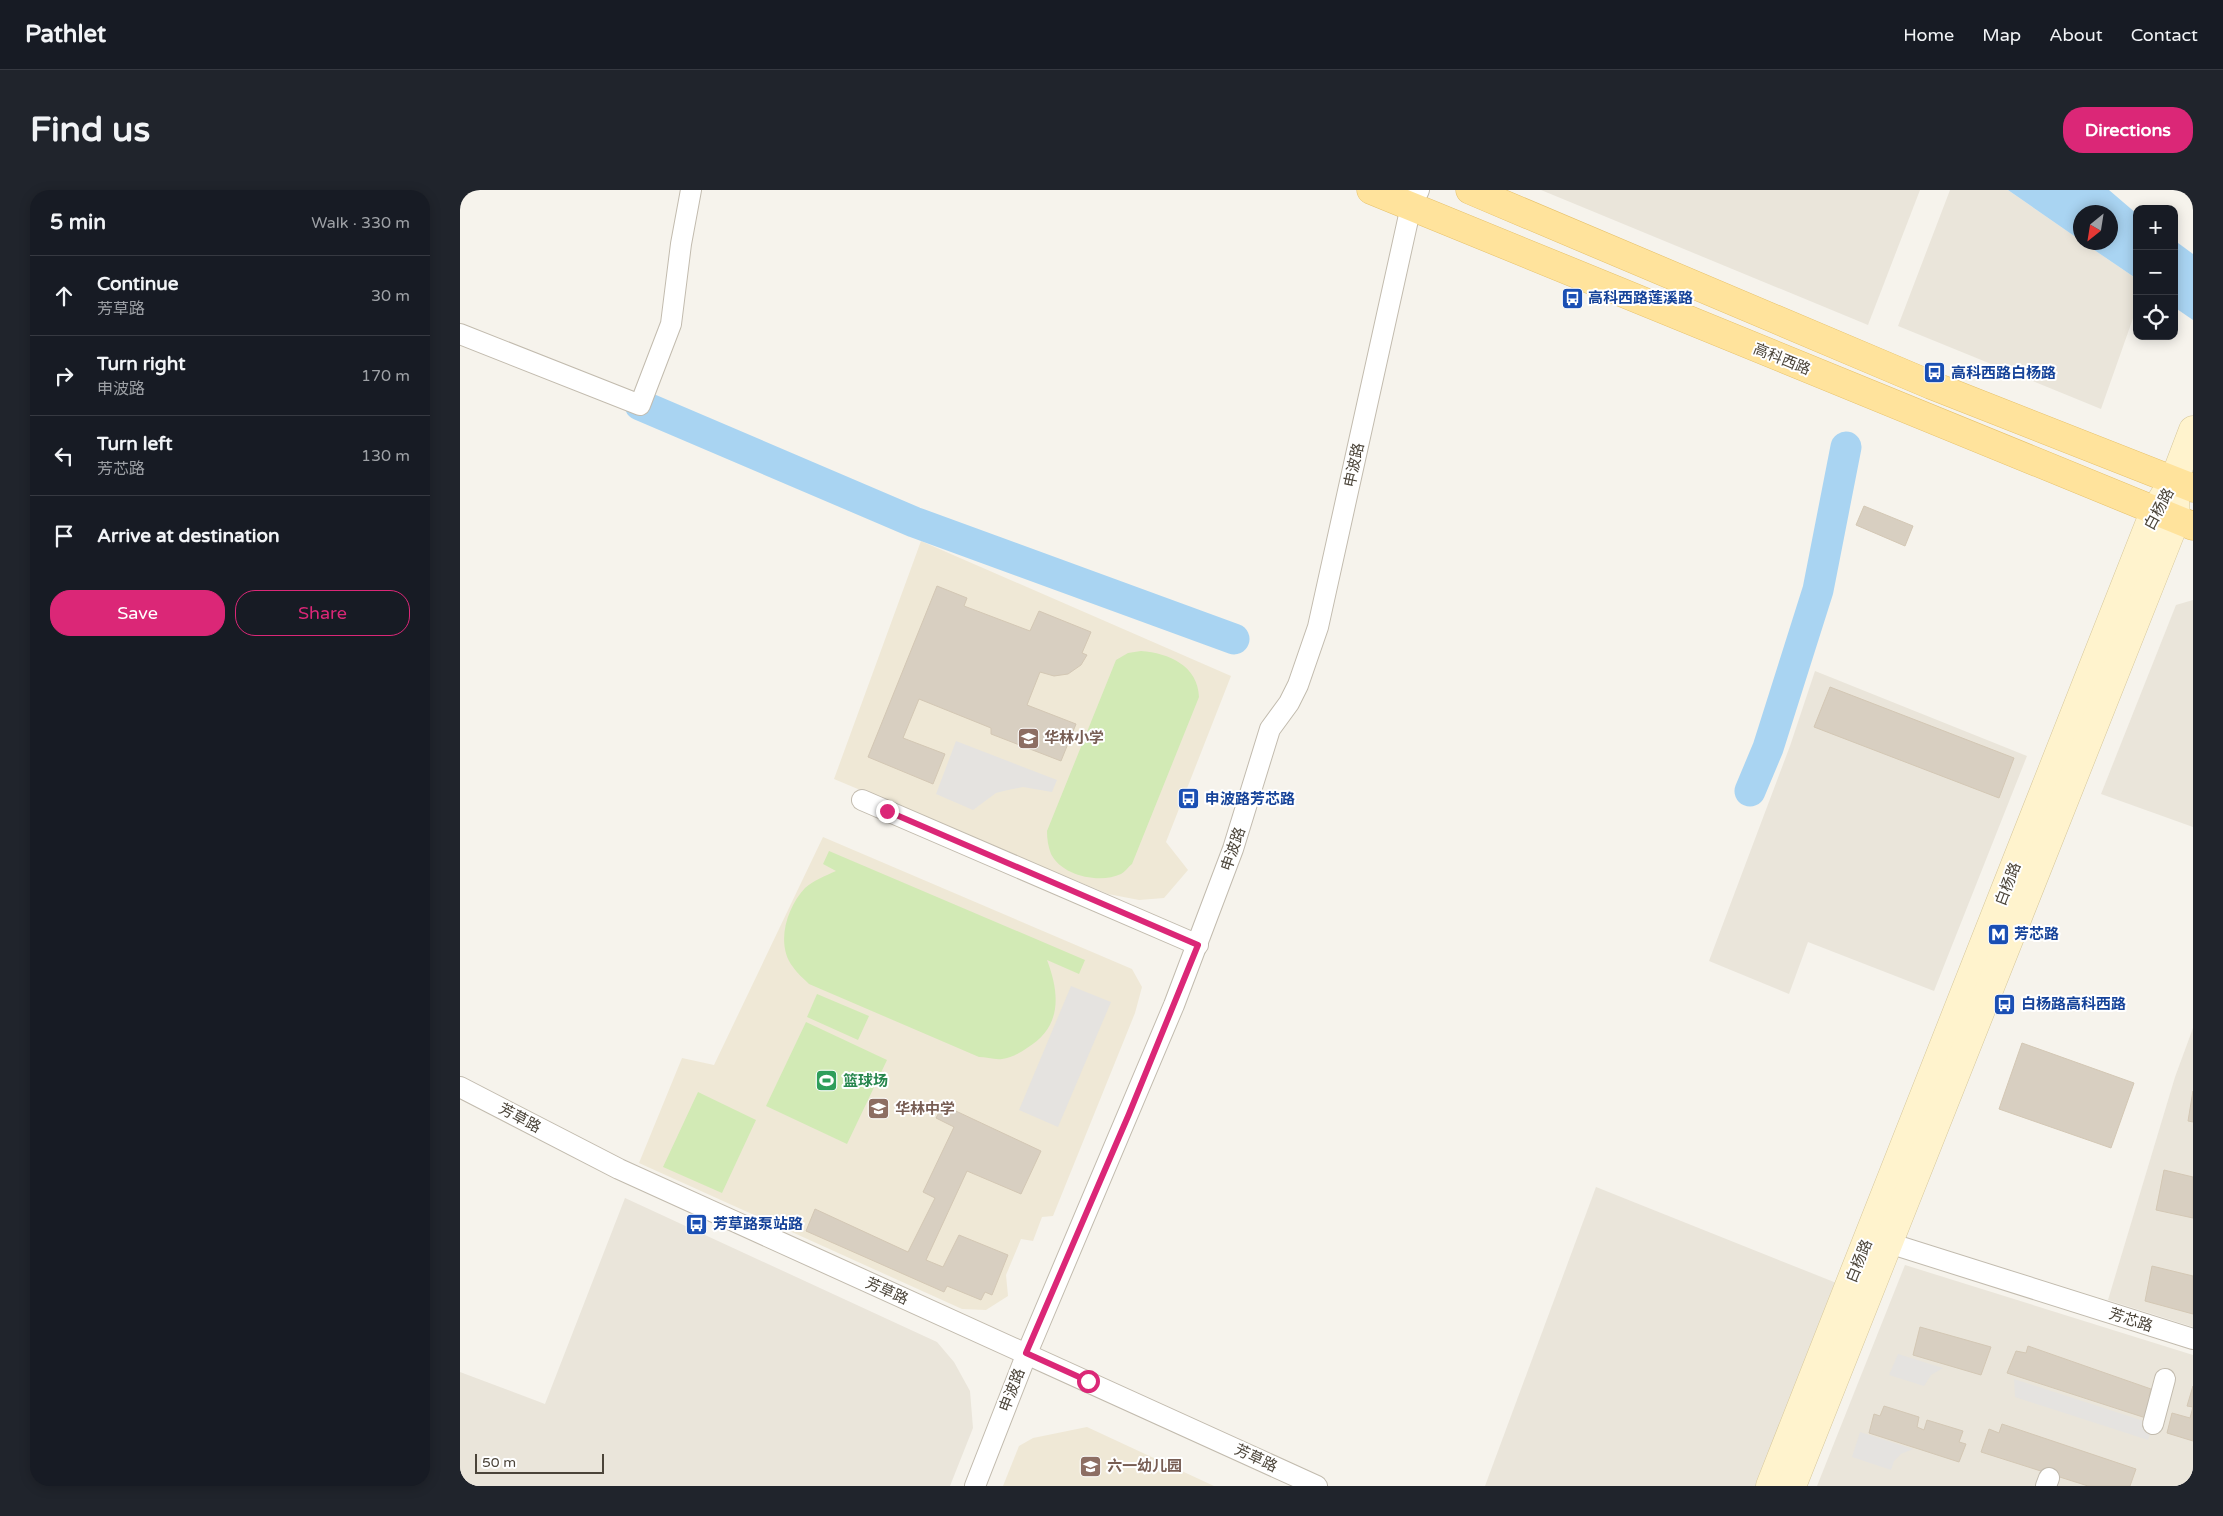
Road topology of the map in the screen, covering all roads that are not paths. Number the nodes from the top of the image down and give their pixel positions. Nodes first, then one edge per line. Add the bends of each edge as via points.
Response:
1 (691, 190) edge
2 (1370, 190) edge
3 (1470, 190) edge
4 (1415, 198) edge
5 (460, 334) edge
6 (2193, 430) edge
7 (2184, 484) edge
8 (2174, 519) edge
9 (862, 800) dead end
10 (1198, 945) junction
11 (460, 1087) edge
12 (1879, 1240) junction
13 (2193, 1339) edge
14 (1026, 1353) junction
15 (2166, 1379) dead end
16 (2153, 1424) dead end
17 (975, 1486) edge
18 (1318, 1486) edge
19 (1770, 1486) edge
20 (1792, 1486) edge

1 - 5 street via 680,244 671,324 640,405
2 - 4 main road, 高科西路
3 - 7 main road via 1931,385
4 - 8 main road, 高科西路
4 - 10 street, 申波路 via 1314,641 1292,697 1270,730 1233,850
6 - 7 main road
7 - 8 main road, 白杨路
8 - 12 main road, 白杨路
9 - 10 street
10 - 14 street, 申波路
11 - 14 street, 芳草路 via 620,1169
12 - 13 street, 芳芯路
12 - 19 main road, 白杨路
12 - 20 main road, 白杨路
14 - 17 street, 申波路
14 - 18 street, 芳草路
15 - 16 street

